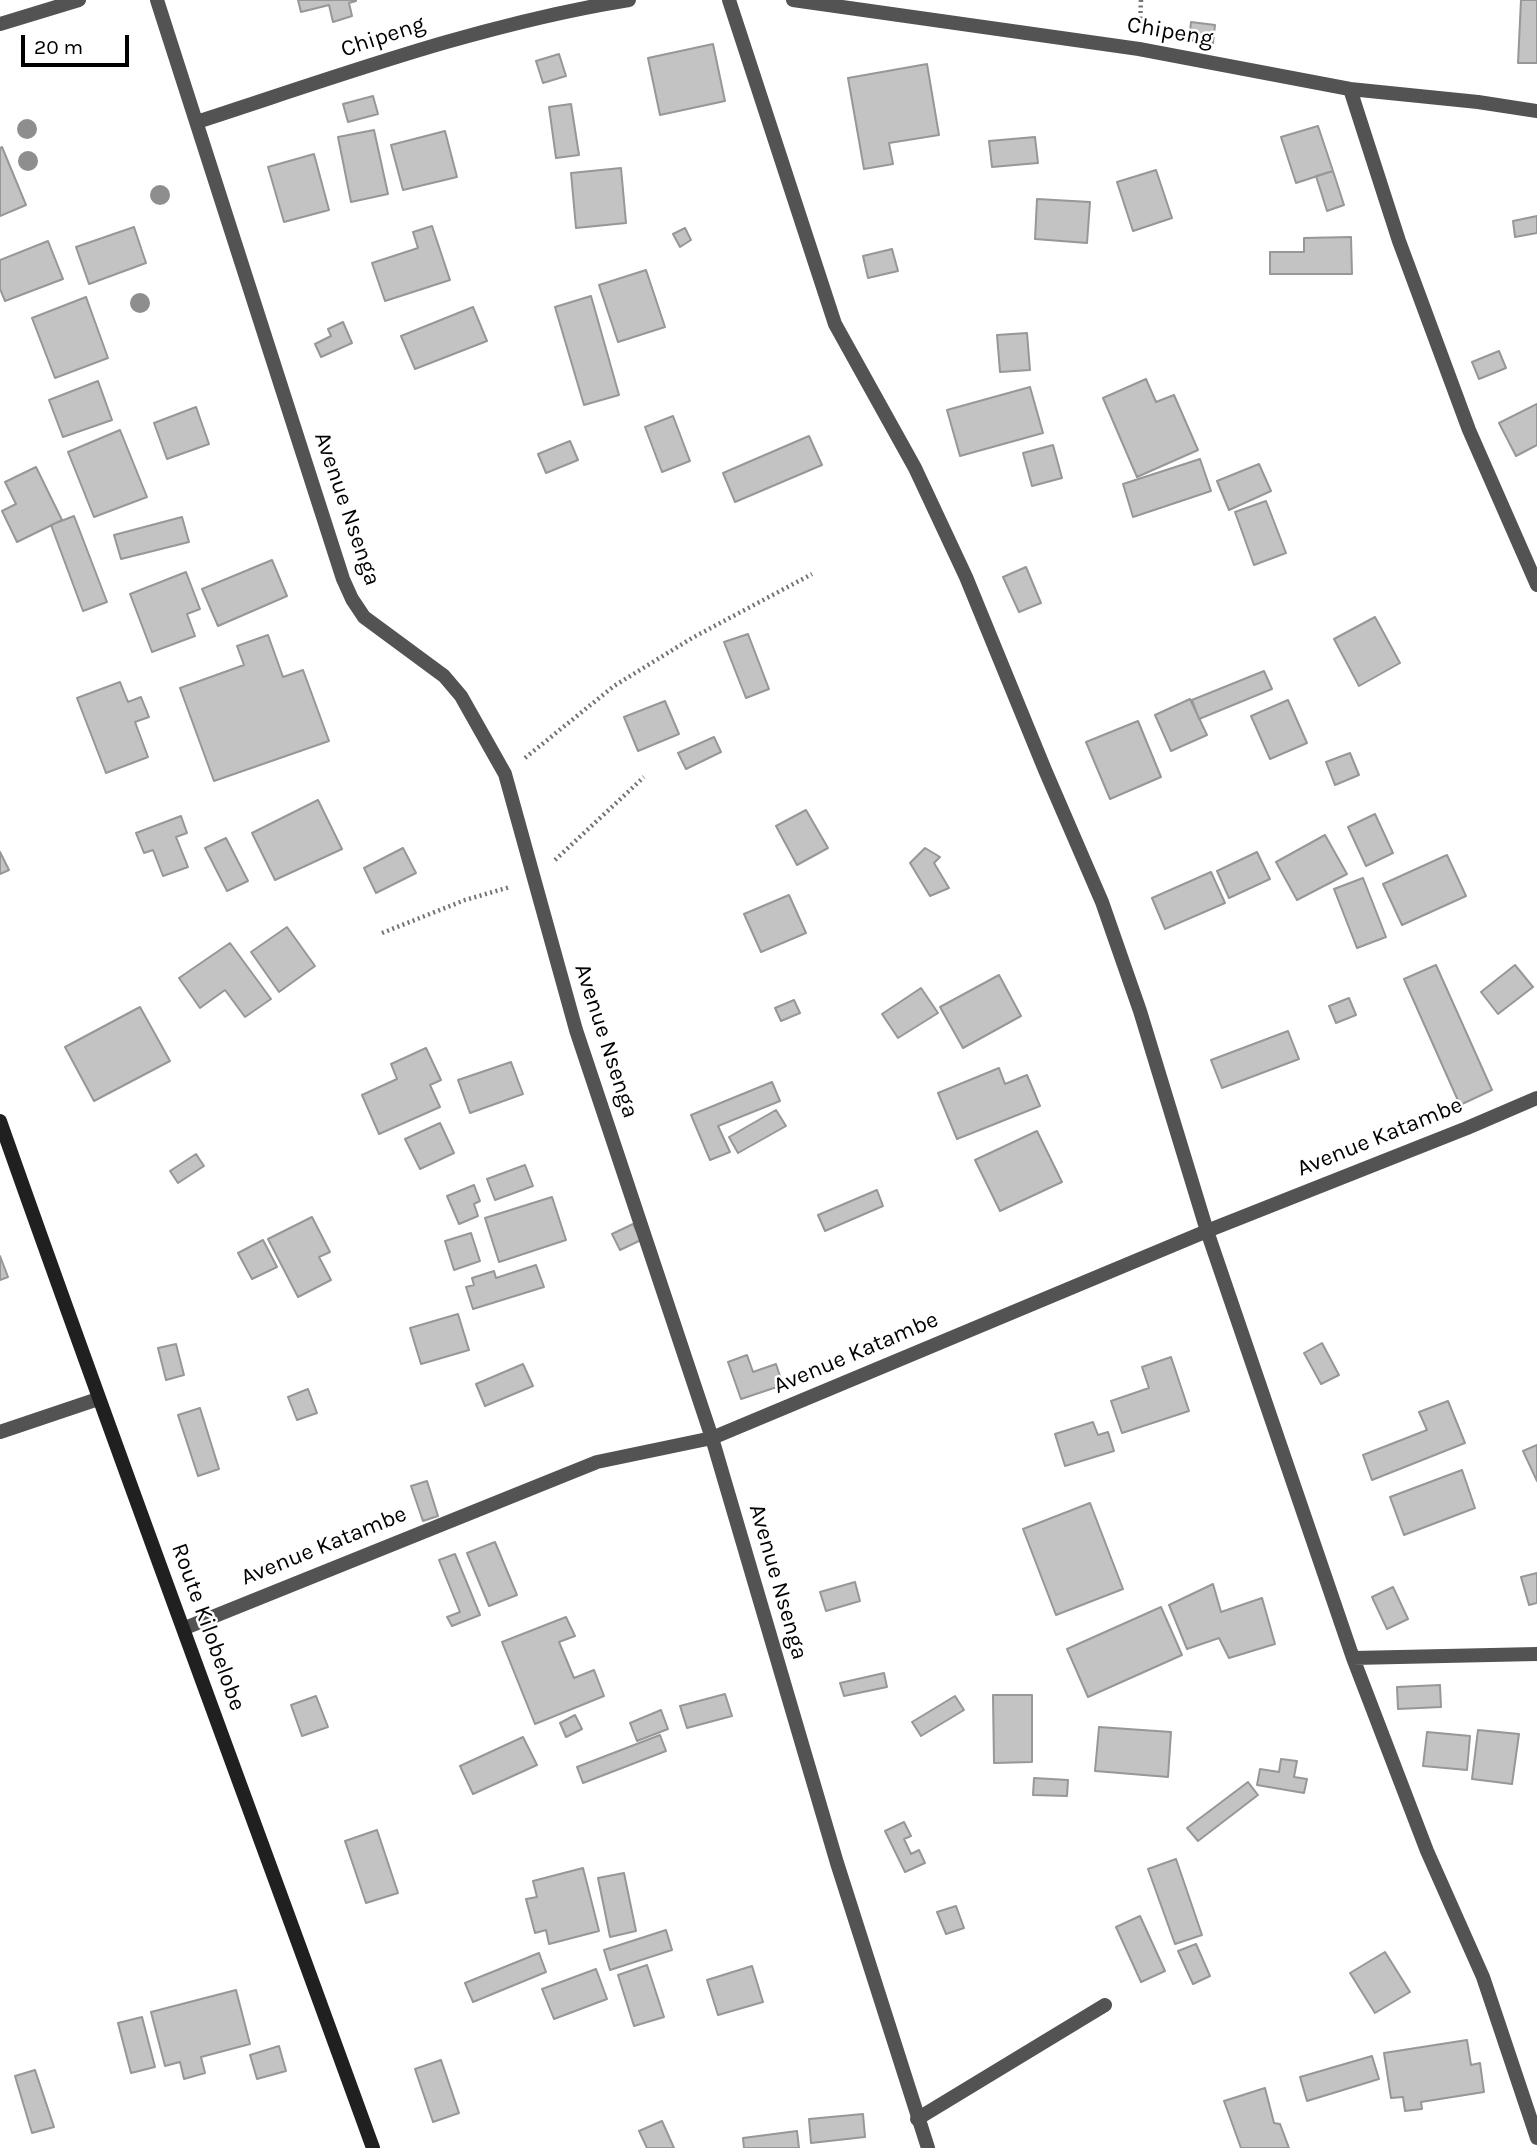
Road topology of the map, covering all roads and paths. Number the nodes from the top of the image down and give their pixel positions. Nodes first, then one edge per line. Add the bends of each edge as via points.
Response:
1 (79, 0) edge
2 (157, 0) edge
3 (629, 0) edge
4 (729, 0) edge
5 (793, 0) edge
6 (0, 24) edge
7 (1350, 89) junction
8 (1537, 111) edge
9 (197, 122) junction
10 (812, 574) dead end
11 (1537, 585) edge
12 (505, 774) junction
13 (644, 777) dead end
14 (533, 881) junction
15 (382, 933) dead end
16 (1537, 1098) edge
17 (0, 1121) edge
18 (1207, 1231) junction
19 (98, 1399) junction
20 (0, 1432) edge
21 (712, 1438) junction
22 (185, 1628) junction
23 (1537, 1654) edge
24 (1353, 1658) junction
25 (1105, 2005) dead end
26 (918, 2119) junction
27 (1537, 2137) edge
28 (373, 2148) edge
29 (929, 2148) edge

1 - 6 street
2 - 9 street, Avenue Nsenga
3 - 9 street, Chipeng via 438,43
4 - 18 street via 835,324 915,468 966,577 1102,902
5 - 7 street, Chipeng via 1139,49
7 - 8 street, Chipeng
7 - 11 street via 1399,241 1469,430
9 - 12 street, Avenue Nsenga via 352,599 364,617 444,677 461,696
10 - 12 path via 614,686
12 - 14 street, Avenue Nsenga
13 - 14 path
14 - 15 path via 465,900
14 - 21 street, Avenue Nsenga via 576,1030
16 - 18 street, Avenue Katambe
17 - 19 street, Route Kilobelobe
18 - 21 street, Avenue Katambe
18 - 24 street
19 - 20 street
19 - 22 street, Route Kilobelobe
21 - 22 street, Avenue Katambe via 597,1462
21 - 26 street, Avenue Nsenga
22 - 28 street, Route Kilobelobe
23 - 24 street
24 - 27 street via 1427,1851 1483,1977
25 - 26 street
26 - 29 street, Avenue Nsenga

